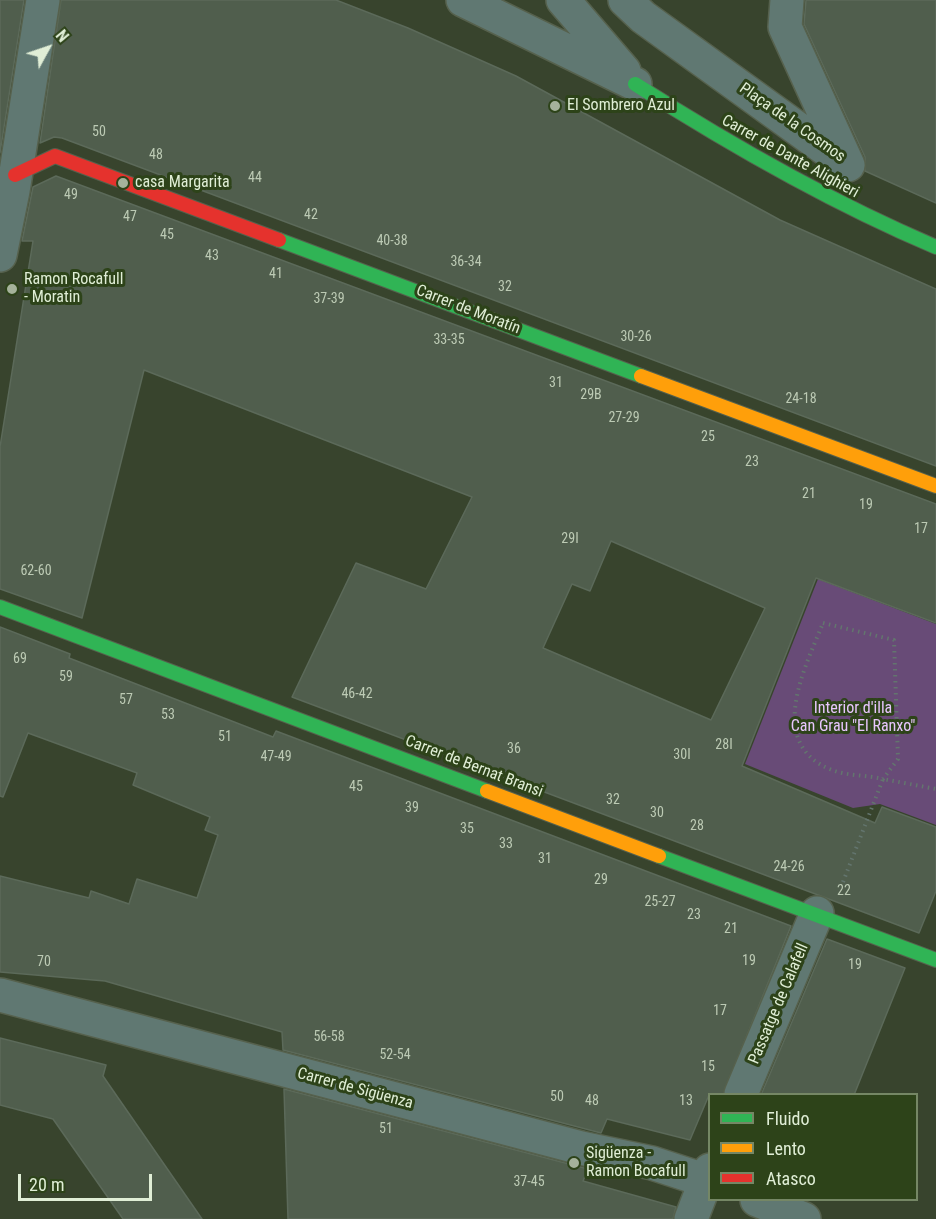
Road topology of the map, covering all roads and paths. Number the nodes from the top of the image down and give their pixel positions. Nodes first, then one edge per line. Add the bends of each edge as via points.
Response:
1 (42, 0) edge
2 (563, 0) edge
3 (625, 0) edge
4 (787, 0) edge
5 (468, 1) edge
6 (508, 8) edge
7 (635, 84) junction
8 (8, 176) edge
9 (936, 247) edge
10 (0, 255) edge
11 (936, 486) edge
12 (0, 607) edge
13 (883, 779) junction
14 (936, 789) edge
15 (842, 885) dead end
16 (817, 913) junction
17 (936, 960) edge
18 (0, 995) edge
19 (742, 1093) edge
20 (708, 1178) edge
21 (759, 1201) edge
22 (691, 1219) edge
23 (804, 1219) edge

1 - 8 street
2 - 7 street
3 - 4 street, Plaça de la Cosmos via 848,165 785,27
5 - 6 street
6 - 7 street
7 - 9 street, Carrer de Dante Alighieri via 793,181 874,222
8 - 10 street
8 - 11 street, Carrer de Moratín via 55,156
12 - 16 street, Carrer de Bernat Bransi
13 - 13 path via 898,759 894,640 823,623 796,699 795,729 805,748 830,769
13 - 14 path
13 - 15 path
16 - 17 street, Carrer de Bernat Bransi
16 - 19 street, Passatge de Calafell
18 - 20 street, Carrer de Sigüenza
20 - 22 street
21 - 23 street

